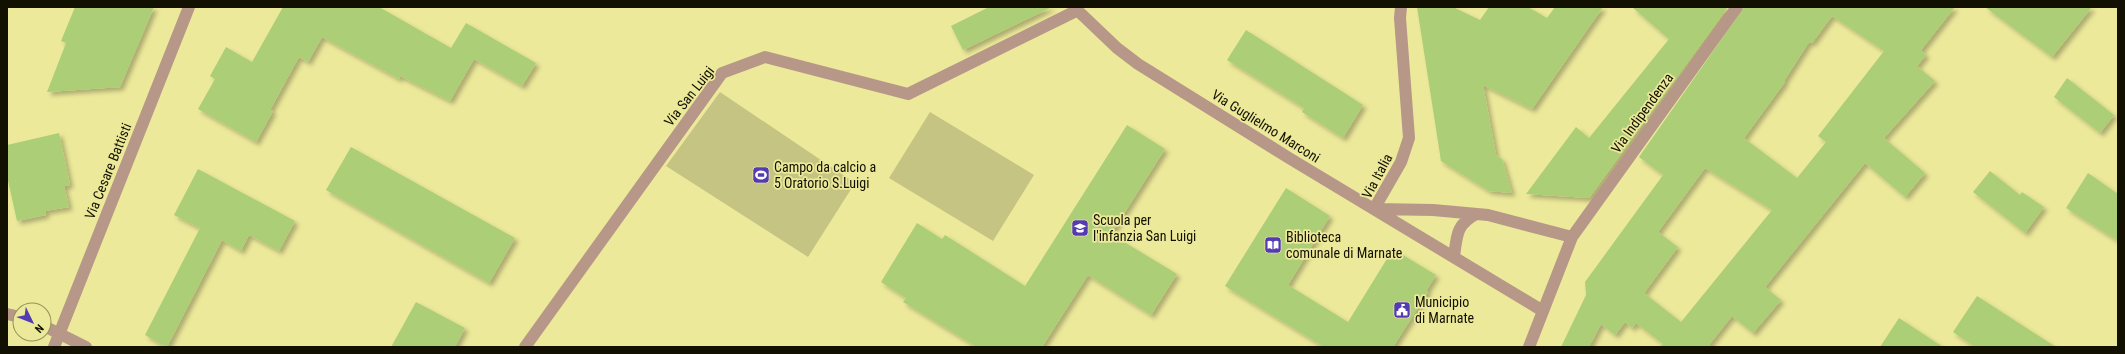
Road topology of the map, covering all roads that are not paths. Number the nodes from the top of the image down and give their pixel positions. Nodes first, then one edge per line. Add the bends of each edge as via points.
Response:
1 (189, 7) edge
2 (1401, 7) edge
3 (1737, 7) edge
4 (1075, 9) edge
5 (1374, 208) junction
6 (1476, 214) junction
7 (1572, 237) junction
8 (1454, 256) junction
9 (1544, 311) junction
10 (52, 330) edge
11 (60, 333) junction
12 (54, 347) edge
13 (86, 347) edge
14 (525, 347) edge
15 (1529, 347) edge

1 - 11 street, Via Cesare Battisti
2 - 5 street, Via Italia via 1409,138 1401,162
3 - 7 street, Via Indipendenza
4 - 5 street, Via Guglielmo Marconi via 1138,64
4 - 14 street, Via San Luigi via 908,94 765,57 722,73
5 - 6 street, Via Italia
5 - 8 street, Via Guglielmo Marconi
6 - 7 street, Via Italia
6 - 8 street via 1464,220 1459,230
7 - 9 street, Via Indipendenza
8 - 9 street, Via Guglielmo Marconi
9 - 15 street, Via Indipendenza
10 - 11 street
11 - 12 street, Via Cesare Battisti
11 - 13 street

